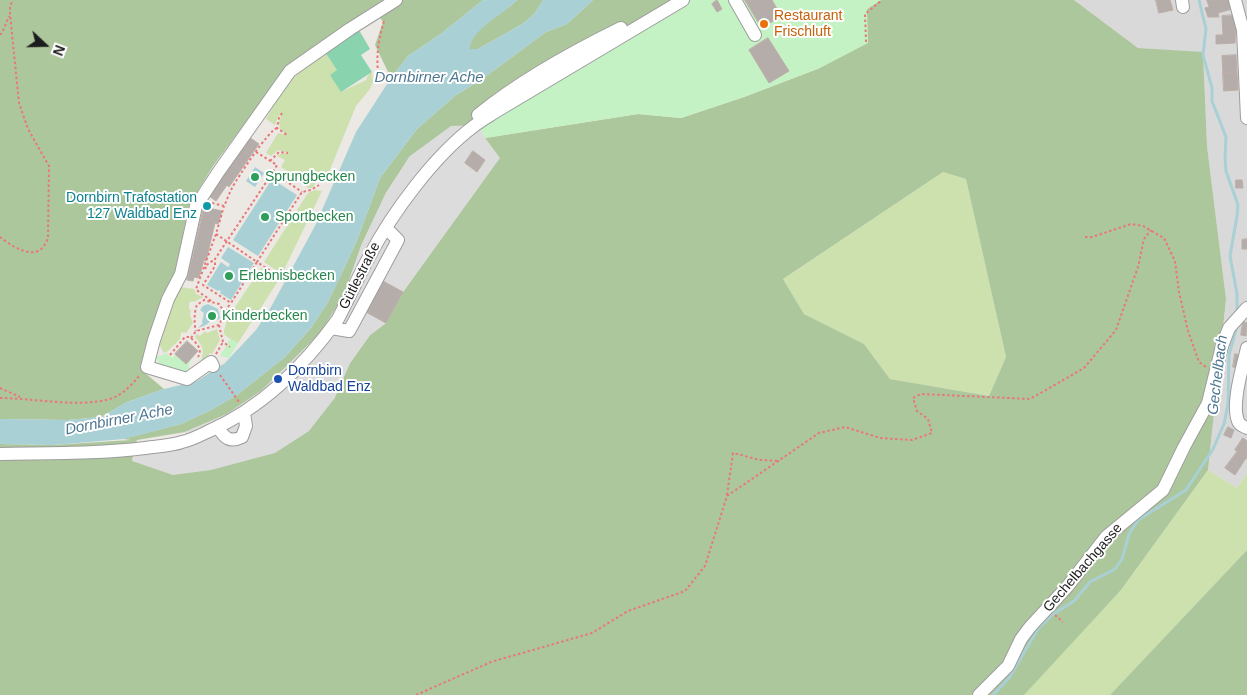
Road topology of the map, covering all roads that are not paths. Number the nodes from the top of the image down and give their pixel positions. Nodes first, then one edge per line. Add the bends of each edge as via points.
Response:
1 (396, 0) edge
2 (684, 0) edge
3 (735, 0) edge
4 (1235, 0) edge
5 (755, 35) dead end
6 (1247, 118) edge
7 (386, 228) junction
8 (1244, 311) edge
9 (331, 328) junction
10 (1247, 348) edge
11 (214, 360) road end
12 (241, 408) junction
13 (218, 427) junction
14 (1247, 428) edge
15 (0, 454) edge
16 (979, 695) edge

1 - 11 street via 290,71 196,206 182,274 168,299 147,367 187,379
2 - 7 street, Gütlestraße via 474,126 426,174
3 - 5 street
4 - 6 street via 1243,30
7 - 9 street, Gütlestraße
7 - 9 street via 398,240 354,322 348,332
8 - 16 street, Gechelbachgasse via 1229,328 1208,403 1163,490 1106,537 1030,627 1008,666
9 - 12 street, Gütlestraße via 282,384
10 - 14 street via 1237,400 1237,420
12 - 13 street, Gütlestraße
12 - 13 street via 246,426 242,437 228,440
13 - 15 street, Gütlestraße via 182,442 131,450

